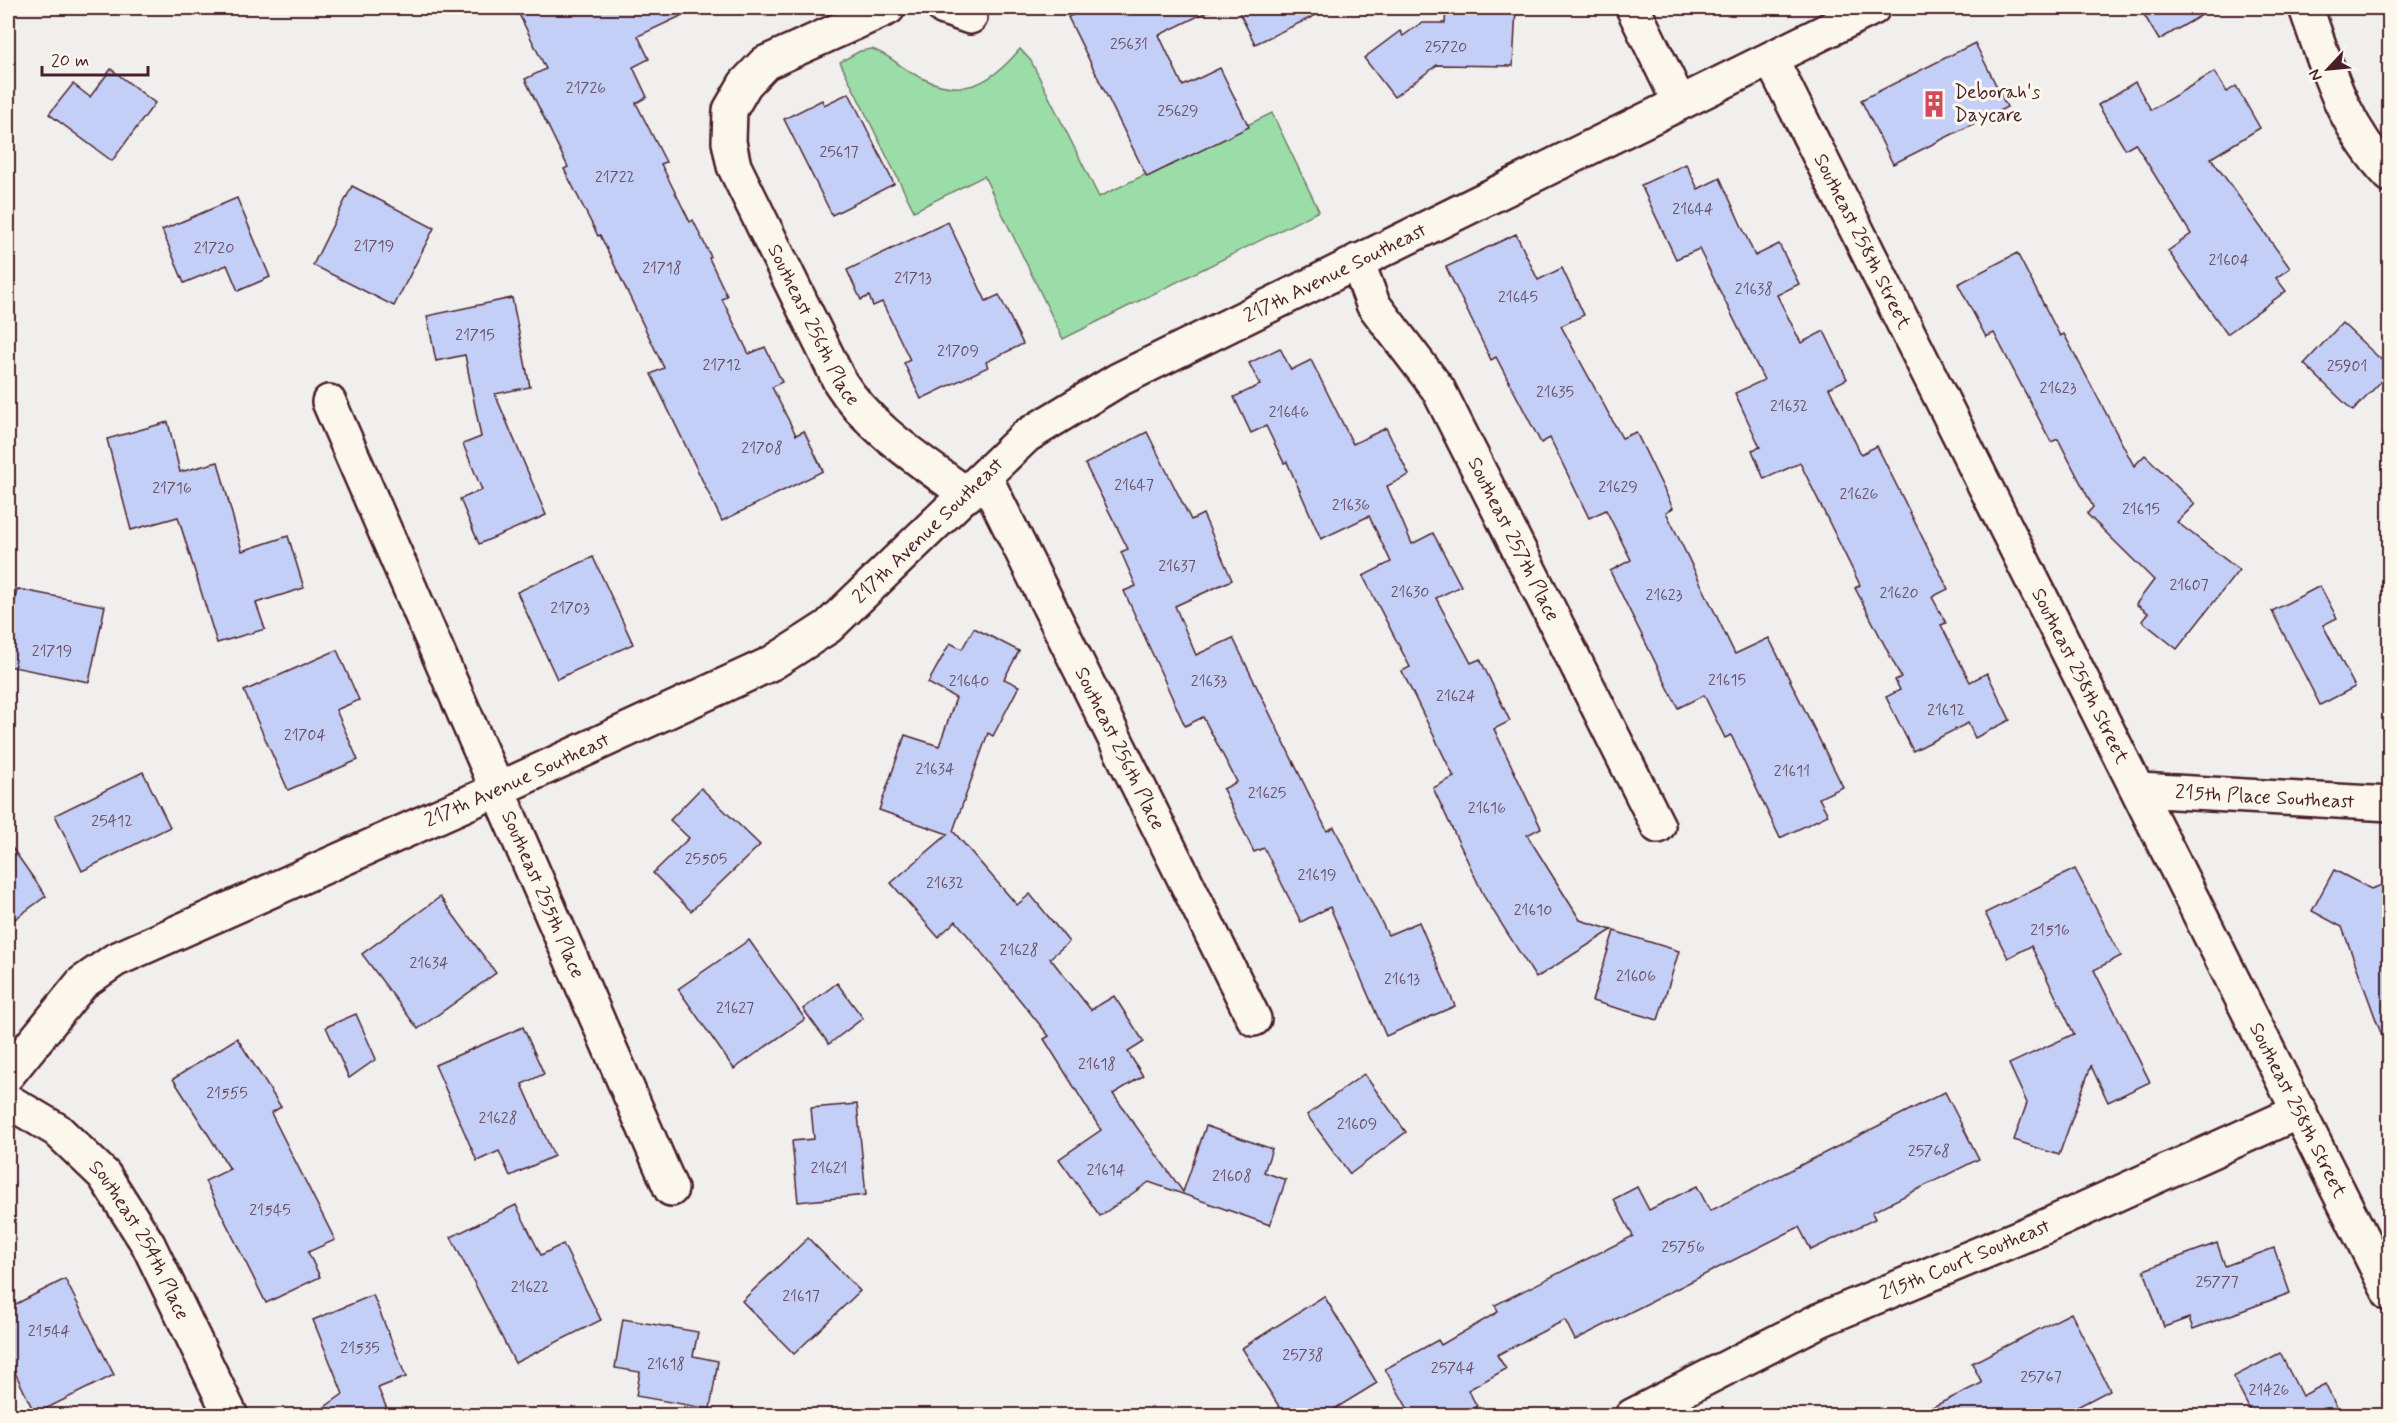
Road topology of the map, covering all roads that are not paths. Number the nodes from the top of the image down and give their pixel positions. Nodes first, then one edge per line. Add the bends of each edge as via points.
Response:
1 (888, 8) edge
2 (1634, 8) edge
3 (1873, 8) edge
4 (2306, 8) edge
5 (1771, 59) junction
6 (1679, 102) junction
7 (2390, 175) edge
8 (1357, 261) junction
9 (329, 402) dead end
10 (976, 486) junction
11 (497, 790) junction
12 (2139, 790) junction
13 (2390, 804) edge
14 (1658, 826) dead end
15 (1254, 1019) dead end
16 (8, 1074) edge
17 (8, 1101) edge
18 (2300, 1111) junction
19 (671, 1189) dead end
20 (2390, 1294) edge
21 (231, 1416) edge
22 (1632, 1416) edge

1 - 10 street, Southeast 256th Place via 765,63 745,84 730,110 729,141 734,166 840,382 856,406 875,426
2 - 6 street
3 - 5 street, 217th Avenue Southeast
4 - 7 street via 2341,107 2373,158
5 - 6 street, 217th Avenue Southeast
5 - 12 street, Southeast 258th Street
6 - 8 street, 217th Avenue Southeast
8 - 10 street, 217th Avenue Southeast via 1118,381 1026,436
8 - 14 street, Southeast 257th Place via 1373,304 1438,389
9 - 11 street, Southeast 255th Place
10 - 11 street, 217th Avenue Southeast via 828,627 772,663
10 - 15 street, Southeast 256th Place
11 - 16 street, 217th Avenue Southeast via 115,960 82,983
11 - 19 street, Southeast 255th Place
12 - 13 street, 215th Place Southeast
12 - 18 street, Southeast 258th Street
17 - 21 street, Southeast 254th Place via 57,1131 104,1174 148,1244
18 - 20 street, Southeast 258th Street
18 - 22 street, 215th Court Southeast via 2044,1227 1820,1320

